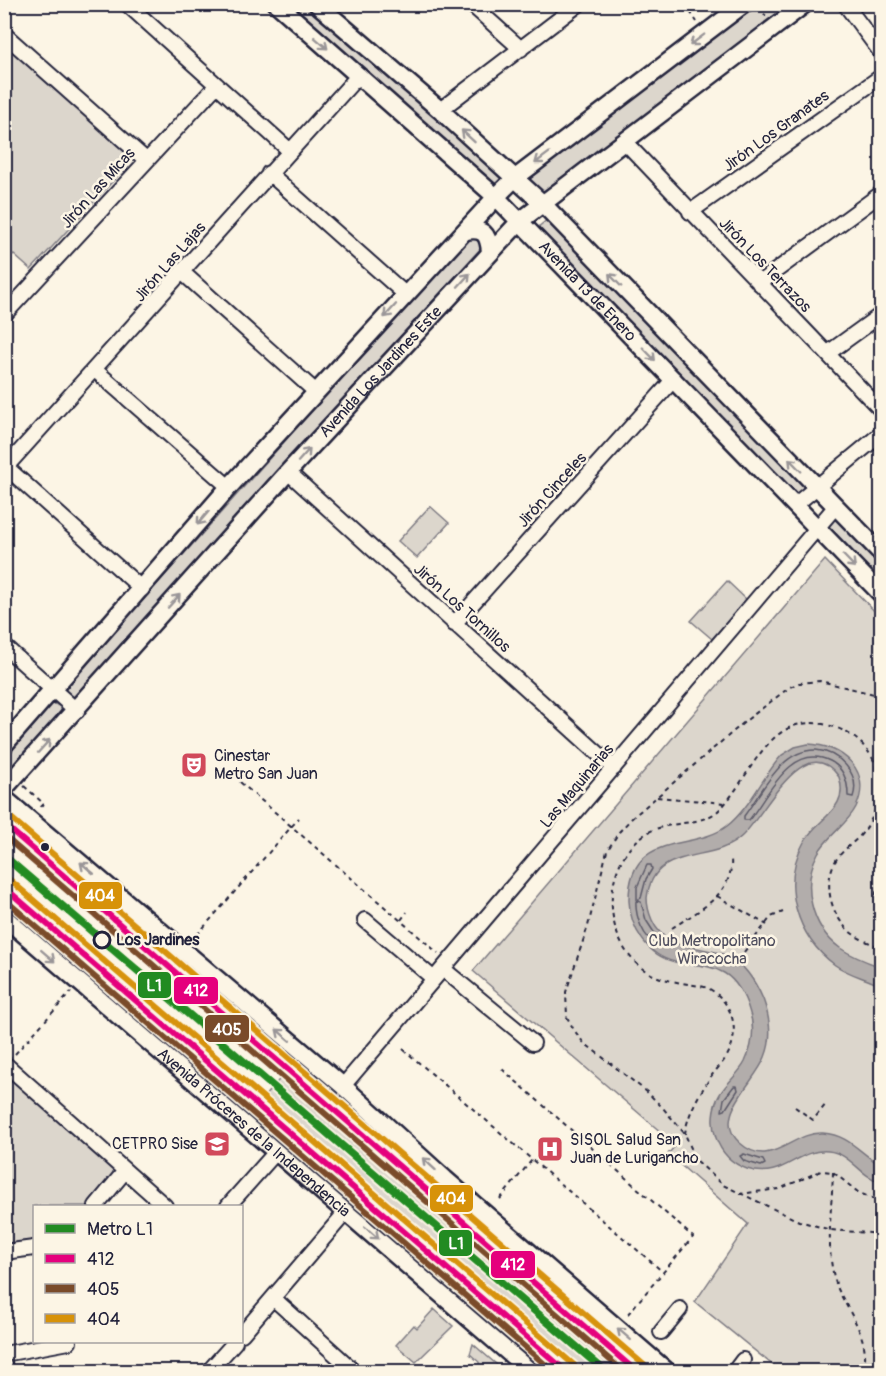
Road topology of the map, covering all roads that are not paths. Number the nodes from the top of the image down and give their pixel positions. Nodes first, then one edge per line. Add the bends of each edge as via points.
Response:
1 (127, 4) edge
2 (277, 4) edge
3 (317, 4) edge
4 (471, 4) edge
5 (579, 4) edge
6 (744, 4) edge
7 (805, 4) edge
8 (845, 4) edge
9 (4, 34) edge
10 (521, 48) junction
11 (882, 54) edge
12 (359, 75) junction
13 (882, 76) edge
14 (217, 85) junction
15 (440, 110) junction
16 (625, 142) junction
17 (289, 150) junction
18 (146, 160) junction
19 (269, 173) junction
20 (514, 179) junction
21 (882, 193) edge
22 (496, 196) junction
23 (543, 204) junction
24 (690, 212) junction
25 (520, 221) junction
26 (465, 231) junction
27 (490, 251) junction
28 (183, 273) junction
29 (759, 283) junction
30 (405, 294) junction
31 (882, 314) edge
32 (4, 315) edge
33 (828, 353) junction
34 (95, 370) junction
35 (674, 379) junction
36 (316, 392) junction
37 (882, 411) edge
38 (882, 433) edge
39 (5, 468) edge
40 (288, 472) junction
41 (229, 487) junction
42 (816, 487) junction
43 (795, 505) junction
44 (835, 507) junction
45 (817, 528) junction
46 (881, 553) edge
47 (142, 589) junction
48 (882, 595) edge
49 (454, 624) junction
50 (4, 646) edge
51 (54, 690) junction
52 (77, 711) junction
53 (4, 745) edge
54 (614, 768) junction
55 (4, 789) edge
56 (4, 798) edge
57 (4, 824) edge
58 (4, 887) edge
59 (4, 917) edge
60 (365, 920) dead end
61 (439, 974) junction
62 (533, 1043) dead end
63 (9, 1059) edge
64 (343, 1086) junction
65 (276, 1152) junction
66 (125, 1171) junction
67 (97, 1205) edge
68 (164, 1205) edge
69 (229, 1205) edge
70 (346, 1212) junction
71 (33, 1248) edge
72 (4, 1252) edge
73 (273, 1298) junction
74 (680, 1309) dead end
75 (661, 1332) dead end
76 (243, 1333) edge
77 (59, 1343) edge
78 (233, 1343) edge
79 (4, 1354) edge
80 (743, 1360) dead end
81 (4, 1365) edge
82 (6, 1371) edge
83 (208, 1371) edge
84 (355, 1371) edge
85 (531, 1371) edge
86 (568, 1371) edge
87 (638, 1371) edge
88 (668, 1371) edge
89 (734, 1371) edge

1 - 14 street
2 -> 12 main road, Avenida 13 de Enero
3 - 15 main road, Avenida 13 de Enero
4 - 10 street
5 - 10 street
6 -> 20 main road, Avenida Los Jardines Este
7 - 16 main road, Avenida Los Jardines Este
8 - 11 street
9 - 18 street
10 - 15 street
12 - 17 street, Jirón Las Lajas
12 - 22 main road, Avenida 13 de Enero
13 - 24 street, Jirón Los Granates
14 - 17 street
14 - 18 street, Jirón Las Micas
20 -> 15 main road, Avenida 13 de Enero
16 - 23 main road, Avenida Los Jardines Este
16 - 24 street, Jirón Los Terrazos
17 - 19 street, Jirón Las Lajas
18 - 32 street, Jirón Las Micas
19 - 28 street, Jirón Las Lajas
19 - 30 street
20 - 22 main road, Avenida Los Jardines Este
20 - 23 main road, Avenida 13 de Enero
21 - 29 street
22 - 25 main road, Avenida 13 de Enero
22 - 26 main road, Avenida Los Jardines Este
23 - 25 main road, Avenida Los Jardines Este
42 -> 23 main road, Avenida 13 de Enero
24 - 29 street, Jirón Los Terrazos
25 - 27 main road, Avenida Los Jardines Este
25 -> 35 main road, Avenida 13 de Enero
26 - 27 main road via 483,231
26 - 30 main road, Avenida Los Jardines Este
40 -> 27 main road, Avenida Los Jardines Este
28 - 34 street, Jirón Las Lajas
28 - 36 street
29 - 33 street, Jirón Los Terrazos
30 -> 36 main road, Avenida Los Jardines Este
31 - 33 street
33 - 37 street, Jirón Los Terrazos
34 - 39 street, Jirón Las Lajas
34 - 41 street
35 - 43 main road, Avenida 13 de Enero
35 - 49 street, Jirón Cinceles
36 - 41 main road, Avenida Los Jardines Este
38 - 42 street
39 - 47 street
40 - 49 street, Jirón Los Tornillos
52 -> 40 main road, Avenida Los Jardines Este
41 -> 47 main road, Avenida Los Jardines Este
42 - 43 street
42 - 44 main road, Avenida 13 de Enero
43 - 45 main road, Avenida 13 de Enero
44 - 45 street, Las Maquinarias
44 - 46 main road, Avenida 13 de Enero
45 -> 48 main road, Avenida 13 de Enero
45 - 54 street, Las Maquinarias
47 - 51 main road, Avenida Los Jardines Este
49 - 54 street, Jirón Los Tornillos
50 - 51 street
51 - 52 street
51 - 53 main road, Avenida Los Jardines Este
55 -> 52 main road, Avenida Los Jardines Este
54 - 61 street, Las Maquinarias
64 -> 56 main road
57 - 87 main road
58 - 86 main road, Avenida Próceres de la Independencia
59 -> 65 main road, Avenida Próceres de la Independencia
60 - 61 street
61 - 62 street
61 - 64 street, Las Maquinarias
63 - 66 street
88 -> 64 main road
65 - 69 street
65 - 70 main road, Avenida Próceres de la Independencia
66 - 67 street
66 - 68 street
70 - 73 street
70 -> 85 main road, Avenida Próceres de la Independencia
71 - 72 street
73 - 76 street
73 - 84 street
74 - 75 street
77 - 79 street
78 - 83 street
80 - 89 street
81 - 82 street

